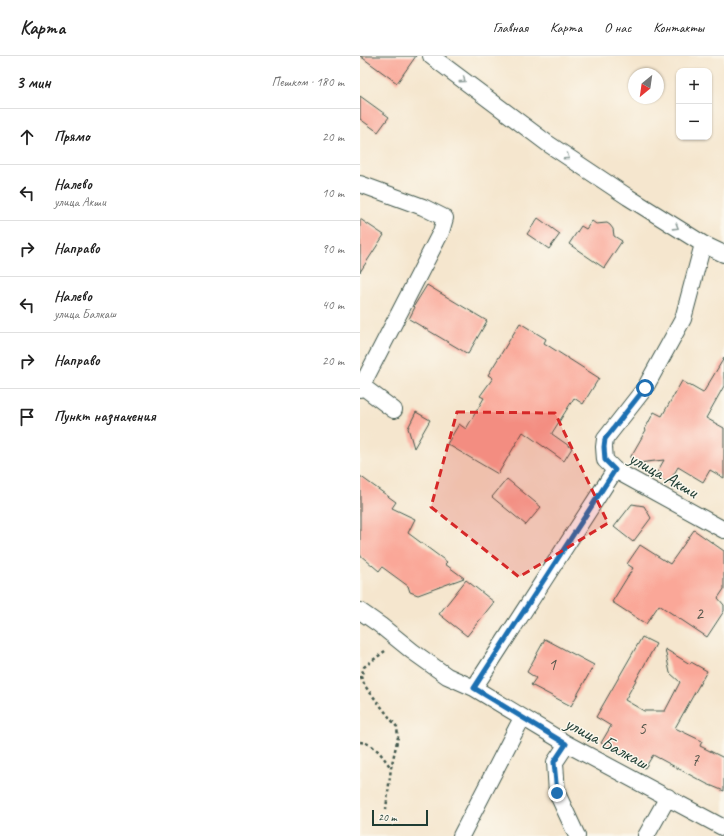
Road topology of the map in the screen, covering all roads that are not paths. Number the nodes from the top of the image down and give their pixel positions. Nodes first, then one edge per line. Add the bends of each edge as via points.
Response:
1 (432, 56) edge
2 (360, 184) edge
3 (703, 244) junction
4 (724, 254) edge
5 (363, 378) edge
6 (394, 410) dead end
7 (615, 470) junction
8 (724, 530) edge
9 (360, 611) edge
10 (474, 688) junction
11 (522, 718) junction
12 (566, 744) junction
13 (668, 798) junction
14 (724, 828) edge
15 (461, 836) edge
16 (577, 836) edge
17 (646, 836) edge

1 -> 3 street via 547,143
2 - 5 street via 423,207 445,218 441,232
3 - 4 street
3 - 7 street, улица Акши via 683,319 645,388 605,439 605,460
5 - 6 street
7 - 8 street, улица Акши
7 - 10 street
9 - 10 street, улица Балкаш via 447,676
10 - 11 street, улица Балкаш
11 - 12 street, улица Балкаш
11 - 15 street
12 - 13 street, улица Балкаш
12 - 16 street via 554,762 557,793
13 - 14 street, улица Балкаш
13 - 17 street

